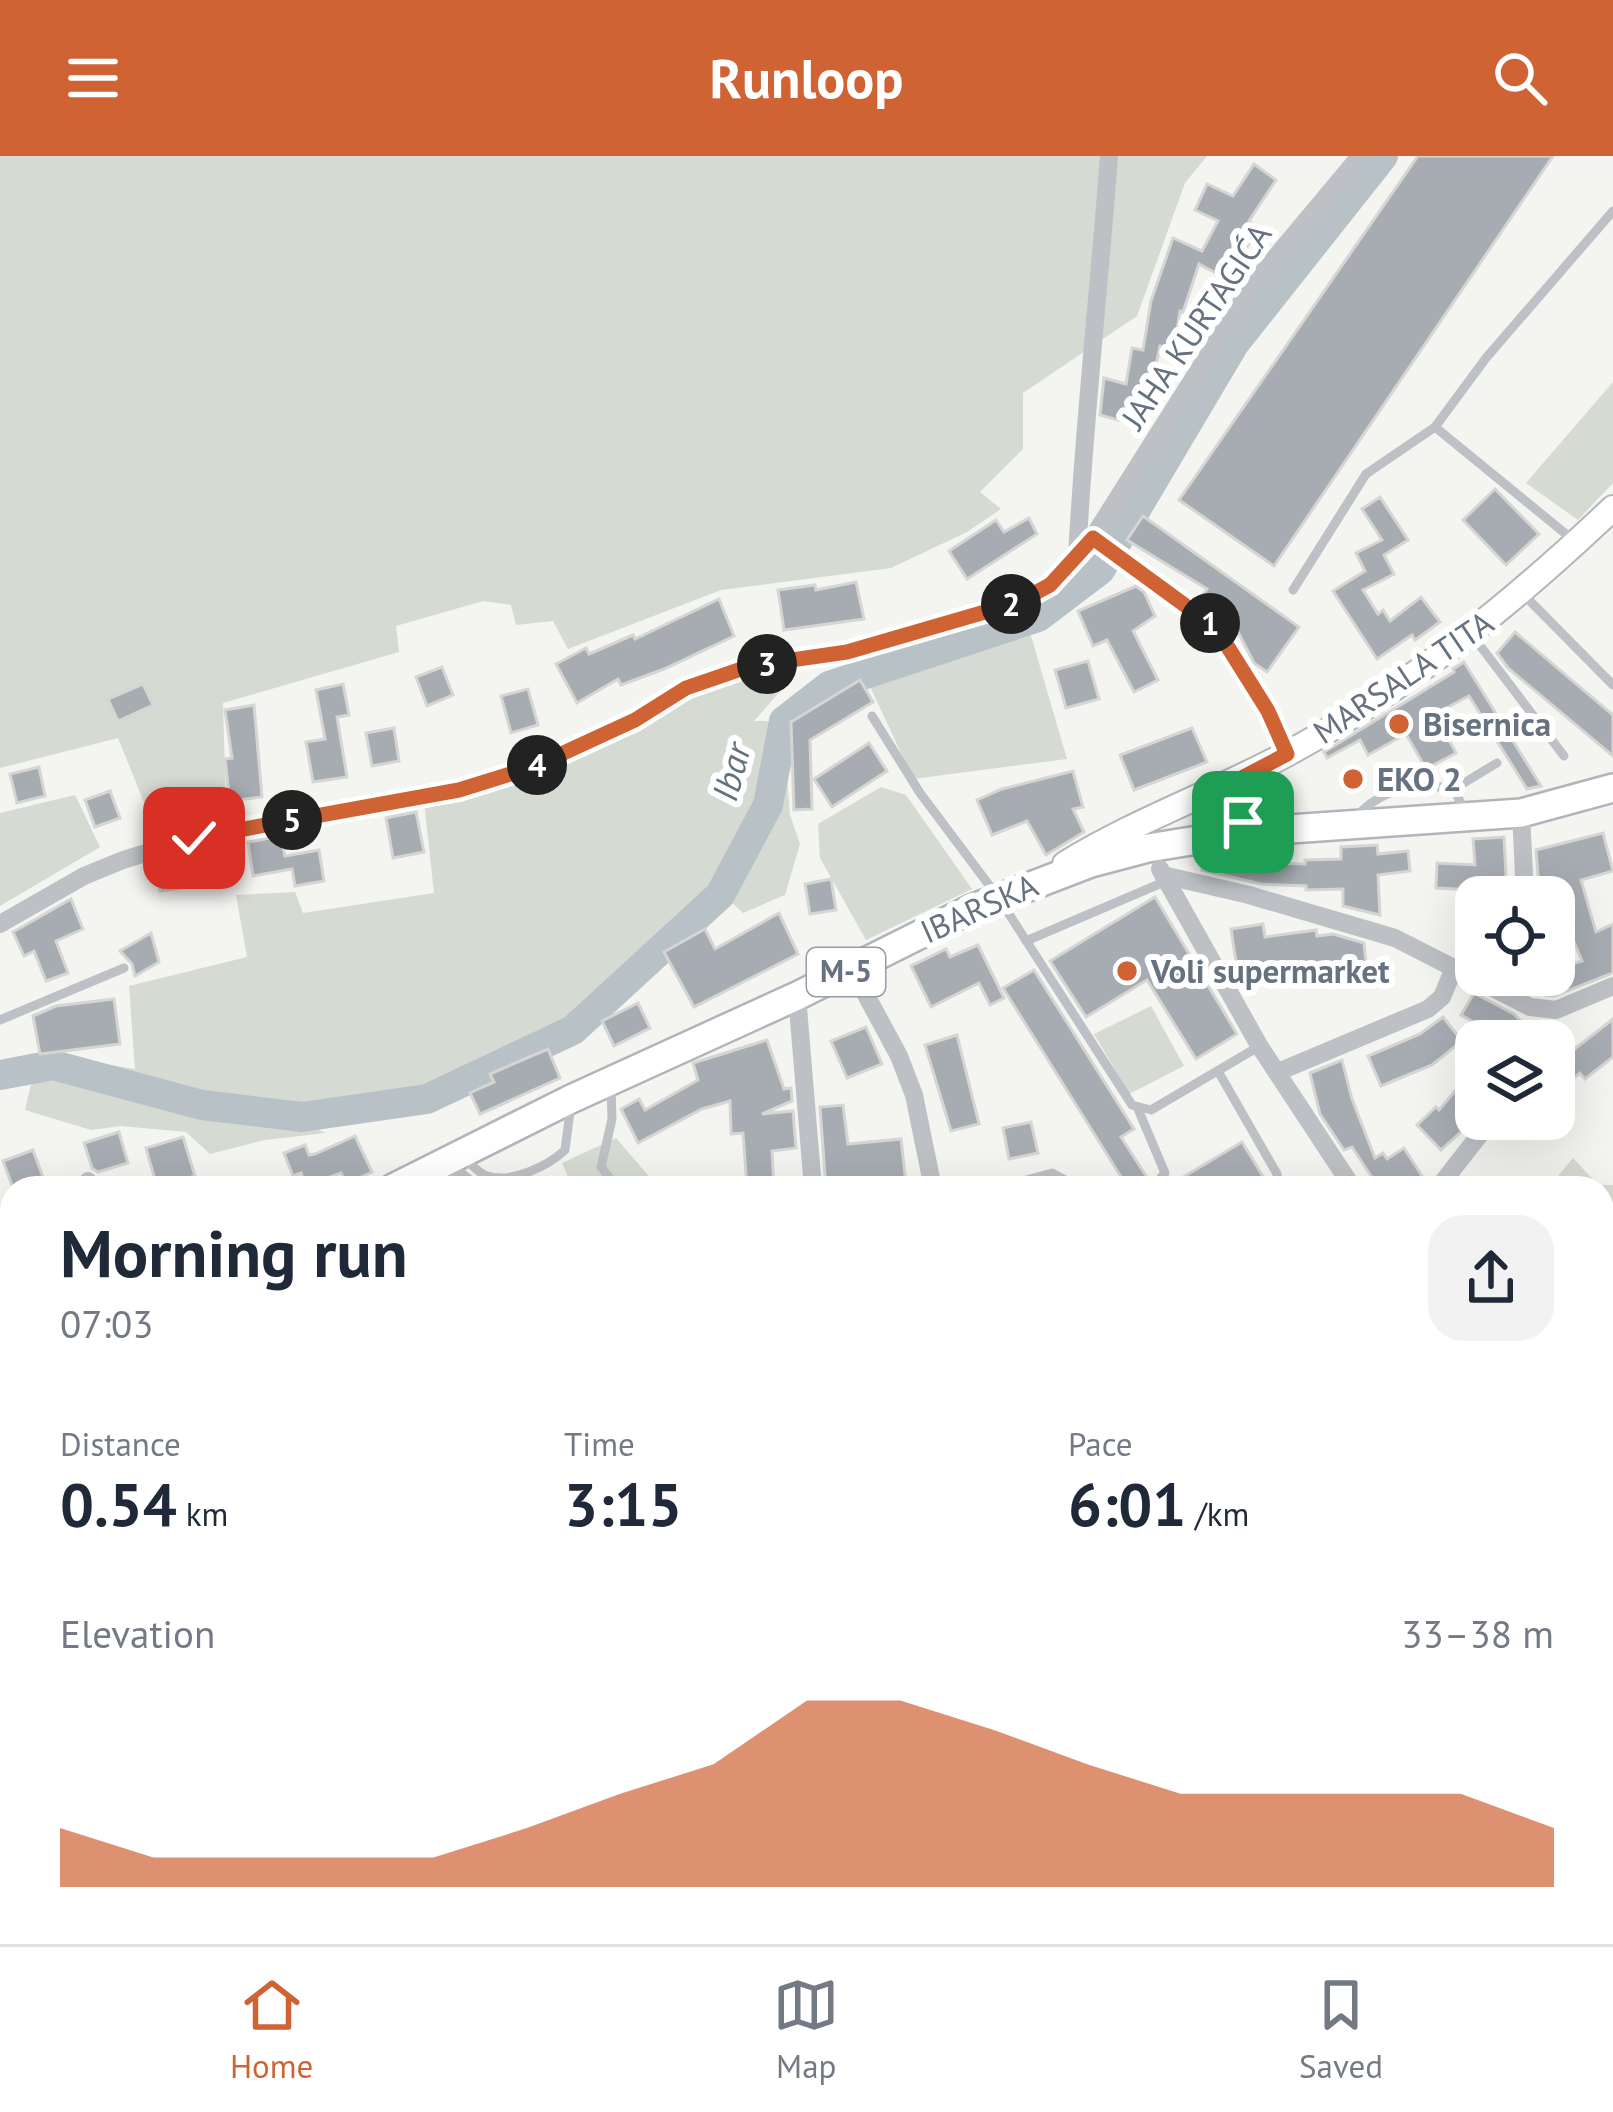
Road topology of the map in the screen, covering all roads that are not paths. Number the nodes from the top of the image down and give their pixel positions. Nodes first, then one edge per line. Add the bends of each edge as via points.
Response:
1 (1109, 156) edge
2 (1356, 159) edge
3 (1613, 211) edge
4 (1435, 427) junction
5 (1613, 508) edge
6 (1577, 542) junction
7 (1099, 543) junction
8 (1076, 557) junction
9 (1293, 590) dead end
10 (1522, 593) junction
11 (1472, 635) junction
12 (1613, 685) edge
13 (872, 716) dead end
14 (1287, 754) junction
15 (1564, 756) dead end
16 (1497, 763) dead end
17 (1238, 780) junction
18 (1613, 788) edge
19 (1454, 790) junction
20 (1521, 813) junction
21 (1467, 819) junction
22 (1351, 826) junction
23 (1247, 832) junction
24 (1145, 836) junction
25 (1525, 876) edge
26 (1165, 878) junction
27 (998, 897) junction
28 (0, 924) edge
29 (1026, 940) junction
30 (124, 968) dead end
31 (1454, 968) junction
32 (853, 969) junction
33 (1613, 986) edge
34 (797, 996) junction
35 (0, 1020) edge
36 (1260, 1046) junction
37 (1218, 1071) junction
38 (1278, 1072) junction
39 (610, 1080) junction
40 (571, 1099) junction
41 (1138, 1109) junction
42 (1476, 1140) edge
43 (450, 1159) junction
44 (417, 1176) edge
45 (463, 1176) edge
46 (485, 1176) edge
47 (514, 1176) edge
48 (608, 1176) edge
49 (811, 1176) edge
50 (930, 1176) edge
51 (1163, 1176) edge
52 (1277, 1176) edge
53 (1345, 1176) edge
54 (1447, 1176) edge

1 - 8 street
2 - 7 street, JAHA KURTAGIĆA via 1253,284
3 - 4 lane
4 - 6 lane
4 - 9 lane via 1366,474
5 - 6 street, MARSALA TITA
6 - 10 street, MARSALA TITA
7 - 8 street, JAHA KURTAGIĆA
7 - 14 street via 1216,628
8 - 28 street, JAHA KURTAGIĆA via 1050,585 1016,603 847,652 750,666 686,688 533,767 459,790 194,838 123,860
10 - 11 street, MARSALA TITA
10 - 12 lane
11 - 14 street, MARSALA TITA
11 - 15 lane
13 - 27 lane
14 - 17 street, MARSALA TITA
16 - 19 lane
17 - 23 street
17 - 24 street, MARSALA TITA
18 - 20 main road, IBARSKA / M-5
19 - 21 lane
19 - 22 lane via 1407,788 1377,798
20 - 21 main road, IBARSKA / M-5
20 - 25 street
21 - 22 main road, IBARSKA / M-5
22 - 23 main road, IBARSKA / M-5
23 - 24 main road, IBARSKA / M-5
24 - 26 street
24 - 27 main road, IBARSKA / M-5
26 - 29 lane
26 - 31 street via 1377,932
26 - 36 street
27 - 29 lane
27 - 32 main road, IBARSKA / M-5
29 - 41 lane
30 - 35 lane
31 - 33 street via 1543,1010
31 - 38 street via 1428,1009
32 - 34 main road, IBARSKA / M-5
32 - 50 street via 914,1095
34 - 39 main road, IBARSKA / M-5
34 - 49 street
36 - 37 lane
36 - 38 street
37 - 41 lane via 1151,1110
37 - 52 lane
38 - 53 street
39 - 40 main road, IBARSKA / M-5
39 - 48 lane via 612,1119 601,1167
40 - 43 main road, IBARSKA / M-5
40 - 47 lane via 565,1150
41 - 51 lane
42 - 54 street
43 - 44 main road, IBARSKA / M-5
43 - 45 street
43 - 46 lane

